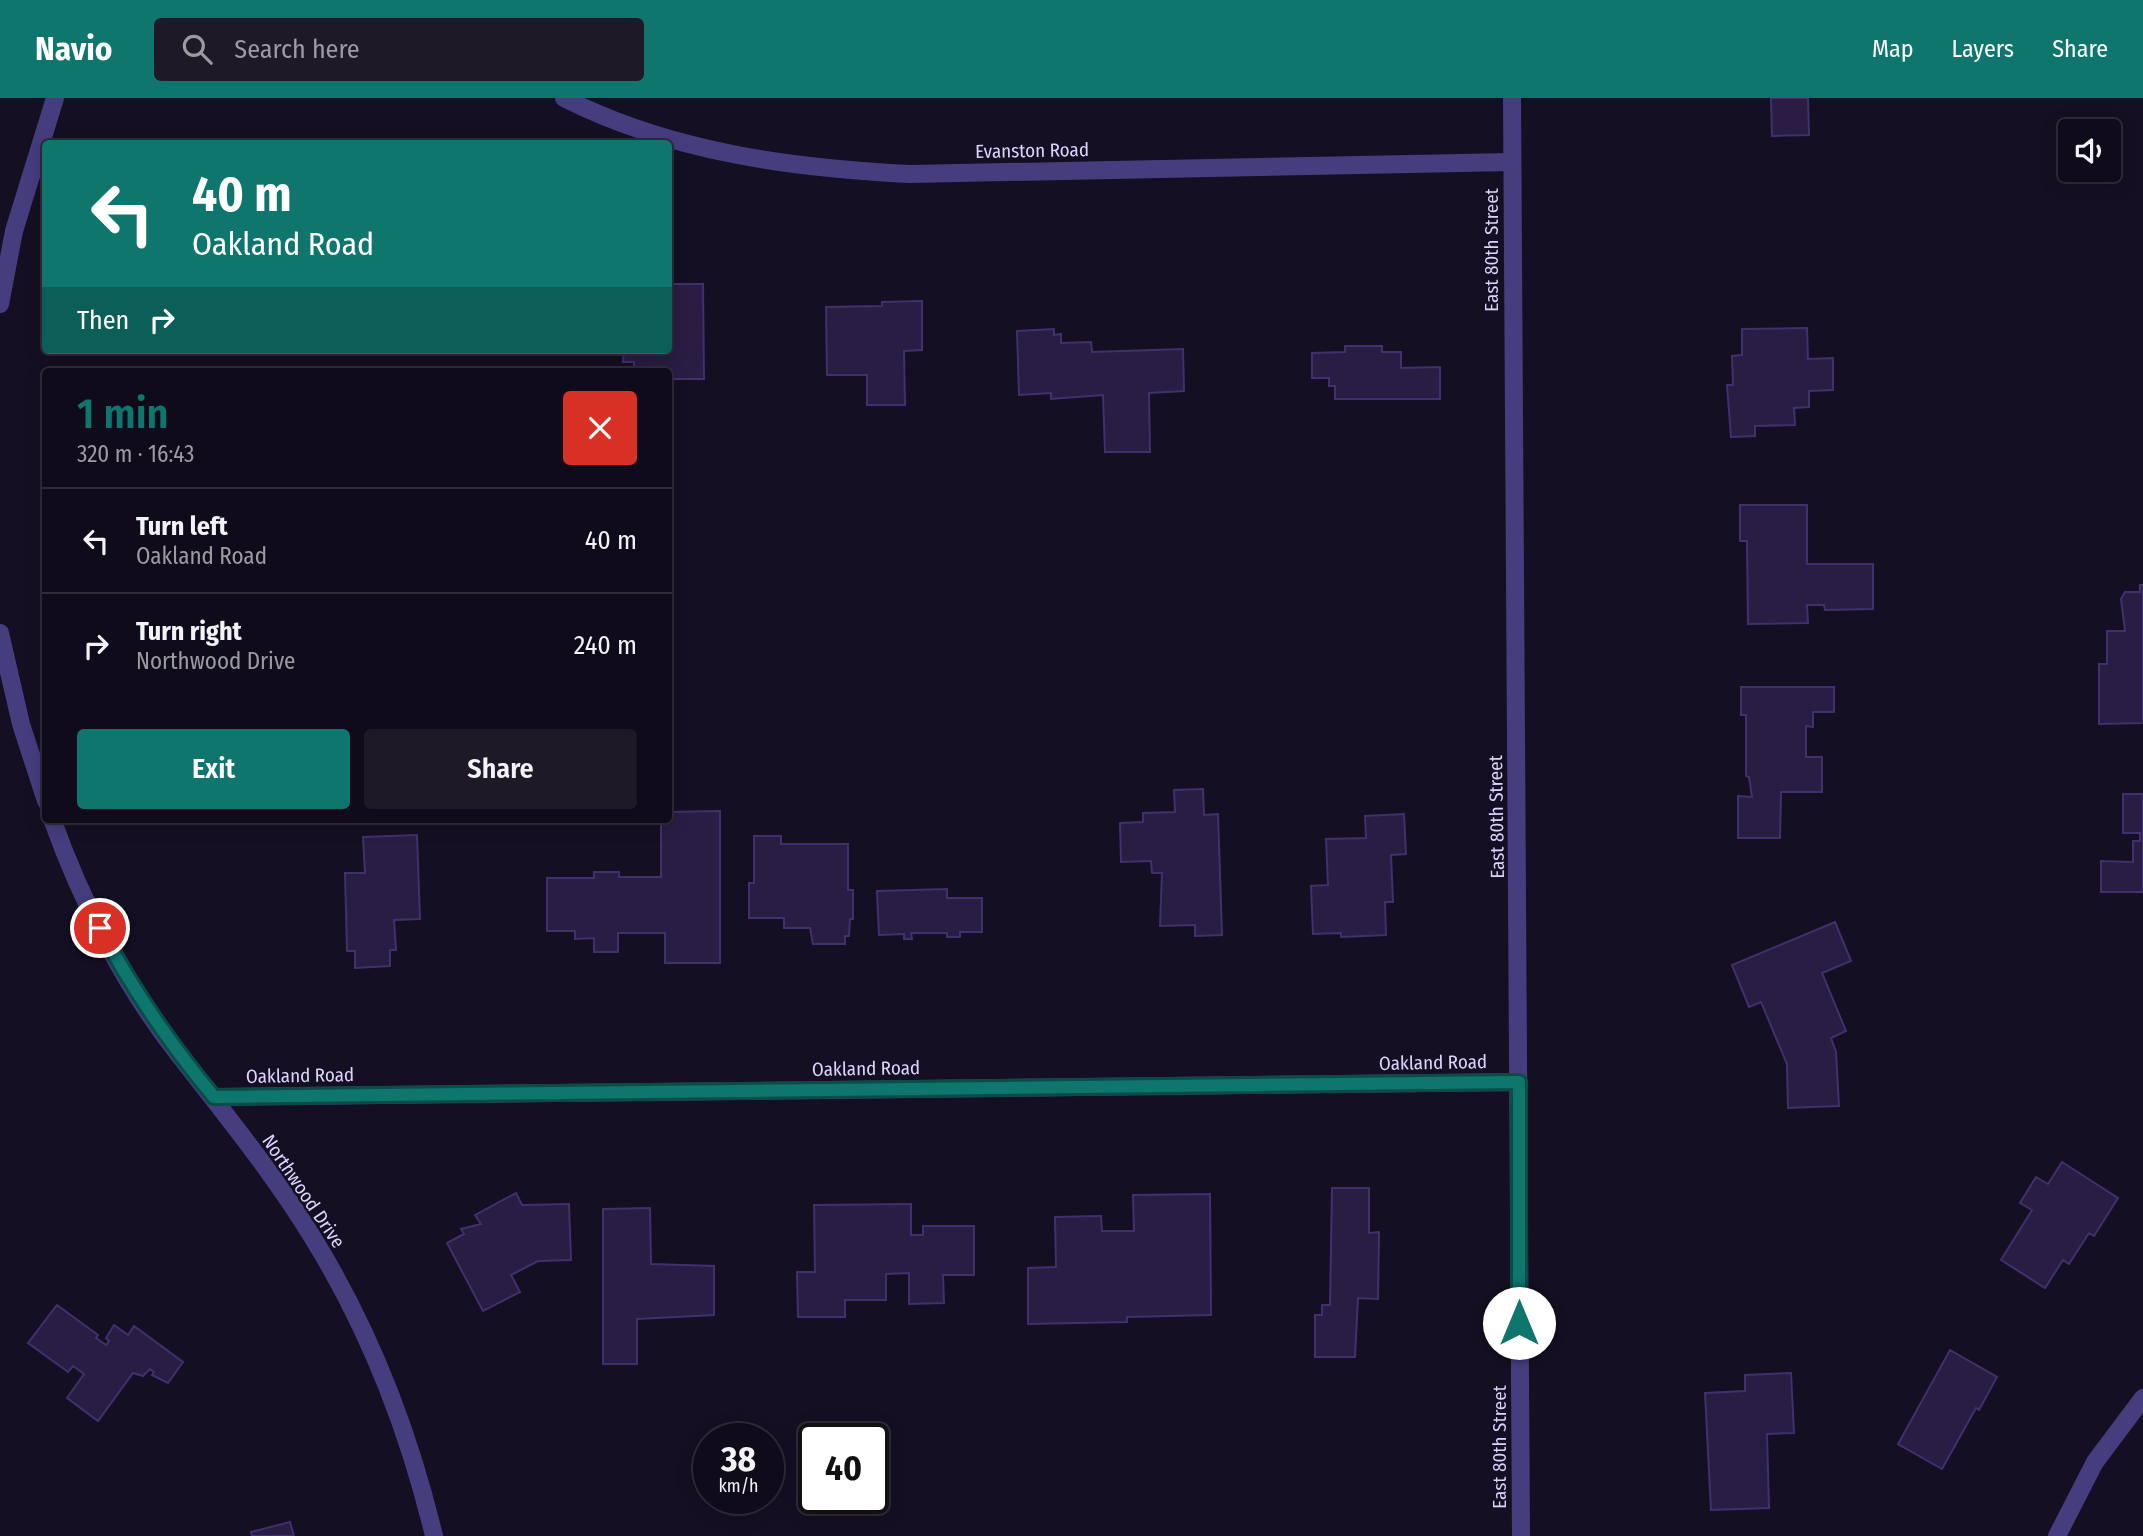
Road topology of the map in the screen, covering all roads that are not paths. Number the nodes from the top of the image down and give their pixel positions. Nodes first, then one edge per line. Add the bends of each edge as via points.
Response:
1 (55, 98) edge
2 (564, 98) edge
3 (1511, 98) edge
4 (42, 140) edge
5 (42, 140) edge
6 (1511, 162) junction
7 (0, 304) edge
8 (0, 633) edge
9 (42, 789) edge
10 (54, 823) edge
11 (1519, 1082) junction
12 (214, 1097) junction
13 (2143, 1398) edge
14 (434, 1536) edge
15 (1521, 1536) edge
16 (2057, 1536) edge

1 - 4 street
2 - 6 street, Evanston Road via 694,145 771,161 855,171
3 - 6 street, East 80th Street
5 - 7 street via 14,231
6 - 11 street, East 80th Street
8 - 9 street via 20,724
10 - 12 street, Northwood Drive via 90,909 126,975
11 - 12 street, Oakland Road
11 - 15 street, East 80th Street
12 - 14 street, Northwood Drive via 309,1231 369,1338 413,1454
13 - 16 street via 2095,1462

